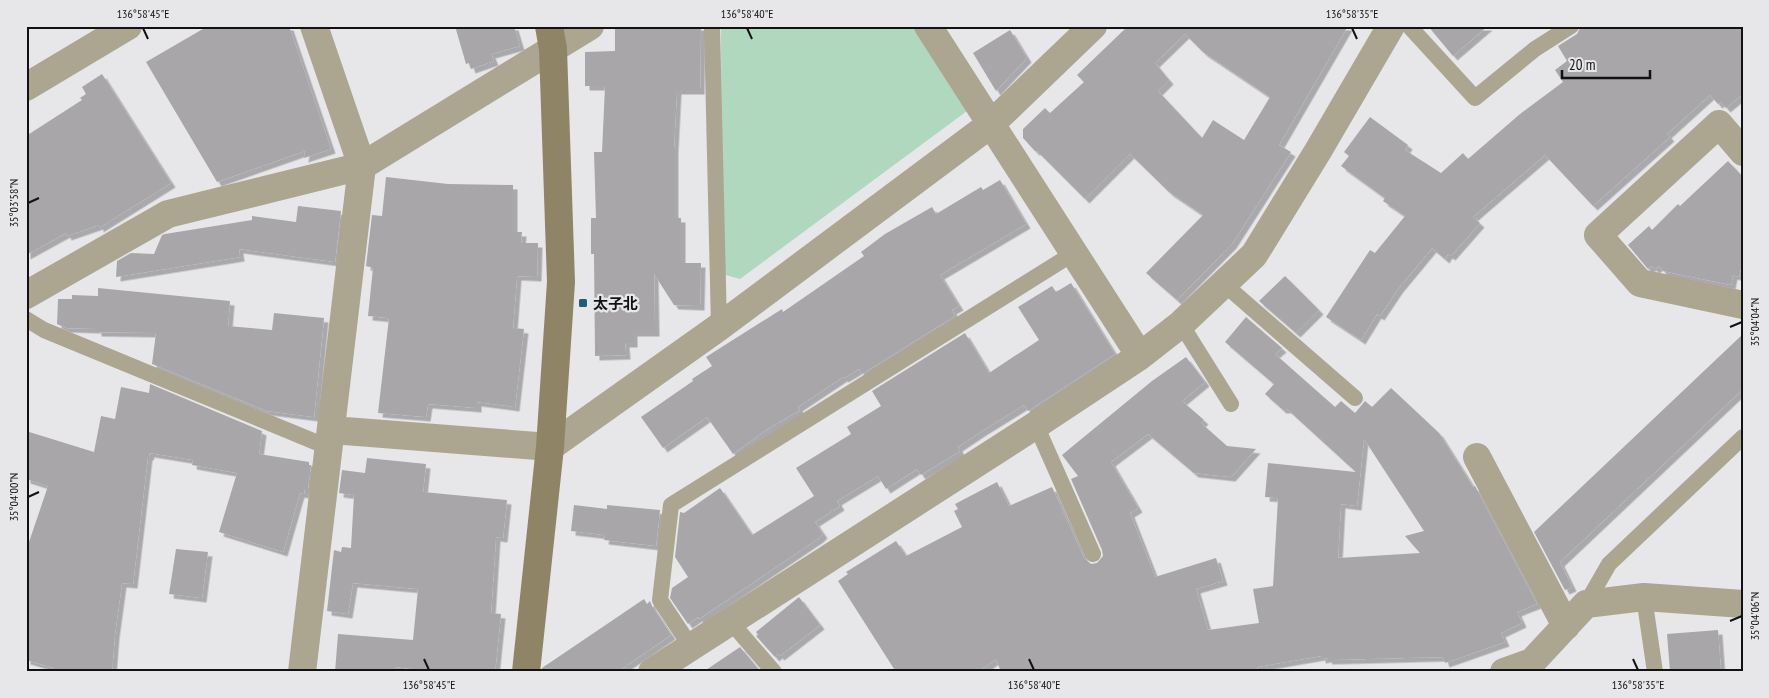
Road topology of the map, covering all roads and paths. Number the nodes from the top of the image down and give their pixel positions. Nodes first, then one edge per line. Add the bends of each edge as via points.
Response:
1 (128, 26) edge
2 (314, 26) edge
3 (590, 26) edge
4 (712, 26) edge
5 (928, 26) edge
6 (1093, 26) edge
7 (1391, 26) edge
8 (1409, 26) edge
9 (1571, 26) edge
10 (551, 38) edge
11 (26, 87) edge
12 (991, 124) junction
13 (1743, 152) edge
14 (362, 166) junction
15 (1074, 253) junction
16 (1224, 284) junction
17 (26, 295) edge
18 (1743, 305) edge
19 (26, 318) edge
20 (1181, 324) junction
21 (719, 327) junction
22 (1140, 356) junction
23 (1355, 398) dead end
24 (1231, 404) dead end
25 (1036, 425) junction
26 (1743, 437) edge
27 (331, 439) junction
28 (550, 447) junction
29 (1477, 457) dead end
30 (1092, 554) dead end
31 (1644, 598) junction
32 (1586, 604) junction
33 (1743, 604) edge
34 (730, 621) junction
35 (1566, 626) junction
36 (691, 646) junction
37 (302, 672) edge
38 (526, 672) edge
39 (652, 672) edge
40 (774, 672) edge
41 (1504, 672) edge
42 (1655, 672) edge

1 - 11 street
2 - 14 street
3 - 10 street
4 - 21 lane
5 - 12 street
6 - 12 street
7 - 16 street via 1254,255
8 - 9 lane via 1475,98 1535,49
10 - 14 street
10 - 28 street via 561,282
12 - 15 street
12 - 21 street
13 - 18 street via 1719,124 1598,235 1640,283
14 - 17 street via 168,214
14 - 27 street
15 - 22 street
15 - 36 lane via 671,505 660,600
16 - 20 street
16 - 23 lane
19 - 27 lane via 44,330
20 - 22 street
20 - 24 lane
21 - 28 street
22 - 25 street
25 - 30 lane
25 - 34 street
26 - 32 lane via 1609,564
27 - 28 street
27 - 37 street
28 - 38 street
29 - 35 street
31 - 32 street
31 - 33 street
31 - 42 lane
32 - 35 street
34 - 36 street
34 - 40 lane
35 - 41 street via 1532,662
36 - 39 street

